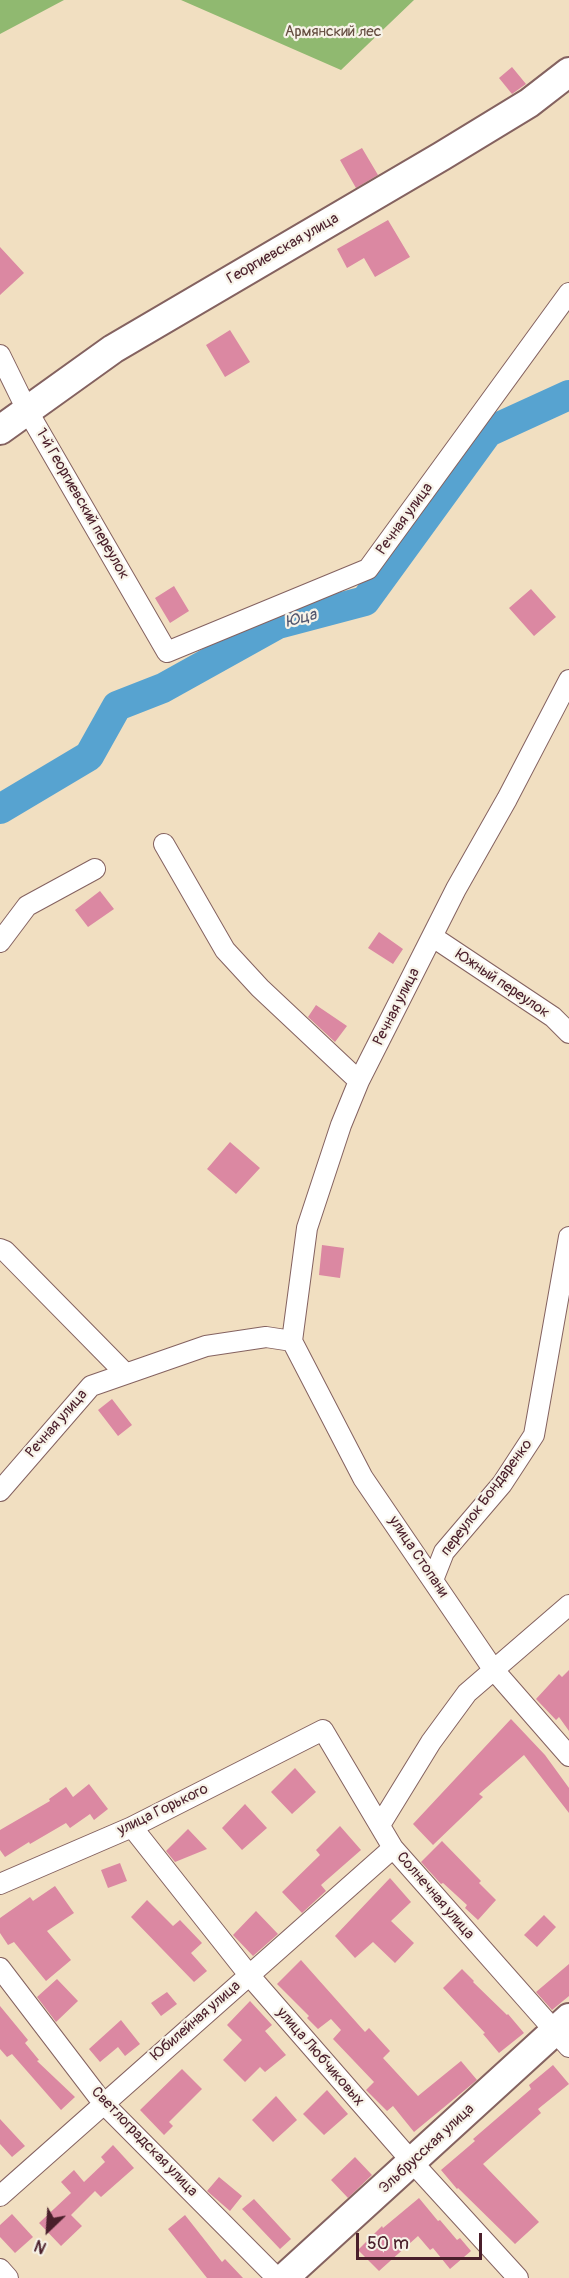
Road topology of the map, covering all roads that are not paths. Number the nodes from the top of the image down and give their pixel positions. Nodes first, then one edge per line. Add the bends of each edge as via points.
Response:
1 (569, 72) edge
2 (569, 293) edge
3 (0, 355) edge
4 (27, 410) junction
5 (0, 430) edge
6 (168, 652) joint
7 (569, 680) edge
8 (164, 844) dead end
9 (95, 869) dead end
10 (433, 937) junction
11 (0, 942) edge
12 (569, 1034) edge
13 (359, 1081) junction
14 (569, 1237) edge
15 (0, 1249) edge
16 (292, 1341) junction
17 (125, 1373) junction
18 (0, 1491) edge
19 (433, 1580) junction
20 (569, 1605) edge
21 (493, 1669) junction
22 (323, 1730) joint
23 (569, 1756) edge
24 (380, 1825) junction
25 (132, 1827) junction
26 (393, 1848) junction
27 (0, 1884) edge
28 (0, 1968) edge
29 (249, 1975) junction
30 (564, 2032) edge
31 (103, 2103) junction
32 (412, 2163) junction
33 (0, 2196) edge
34 (0, 2269) edge
35 (8, 2278) edge
36 (277, 2278) edge
37 (284, 2278) edge
38 (518, 2278) edge

1 - 4 main road, Георгиевская улица via 529,103 452,150 113,349
2 - 6 street, Речная улица via 368,569
3 - 4 street, 1-й Георгиевский переулок
4 - 5 main road, Георгиевская улица
4 - 6 street, 1-й Георгиевский переулок
7 - 10 street, Речная улица
8 - 13 street via 225,950
9 - 11 street via 27,906
10 - 12 street, Южный переулок via 553,1017
10 - 13 street, Речная улица
13 - 16 street, Речная улица via 307,1228
14 - 19 street, переулок Бондаренко via 534,1435 502,1484 444,1552
15 - 17 street
16 - 17 street, Речная улица via 266,1337 207,1346
16 - 19 street, улица Стопани via 363,1478
17 - 18 street, Речная улица via 91,1386
19 - 21 street, улица Стопани
20 - 21 street
21 - 23 street, улица Стопани
21 - 24 street via 467,1693 431,1742
22 - 24 street, Солнечная улица
22 - 25 street, улица Горького
24 - 26 street, Солнечная улица
25 - 27 street, улица Горького
25 - 29 street, улица Любчиковых
26 - 29 street, Юбилейная улица
26 - 30 street, Солнечная улица
28 - 31 street, Светлоградская улица
29 - 31 street, Юбилейная улица
29 - 32 street, улица Любчиковых
30 - 32 main road, Эльбрусская улица
31 - 33 street, Юбилейная улица
31 - 36 street, Светлоградская улица
32 - 37 main road, Эльбрусская улица
32 - 38 street, улица Любчиковых
34 - 35 street

